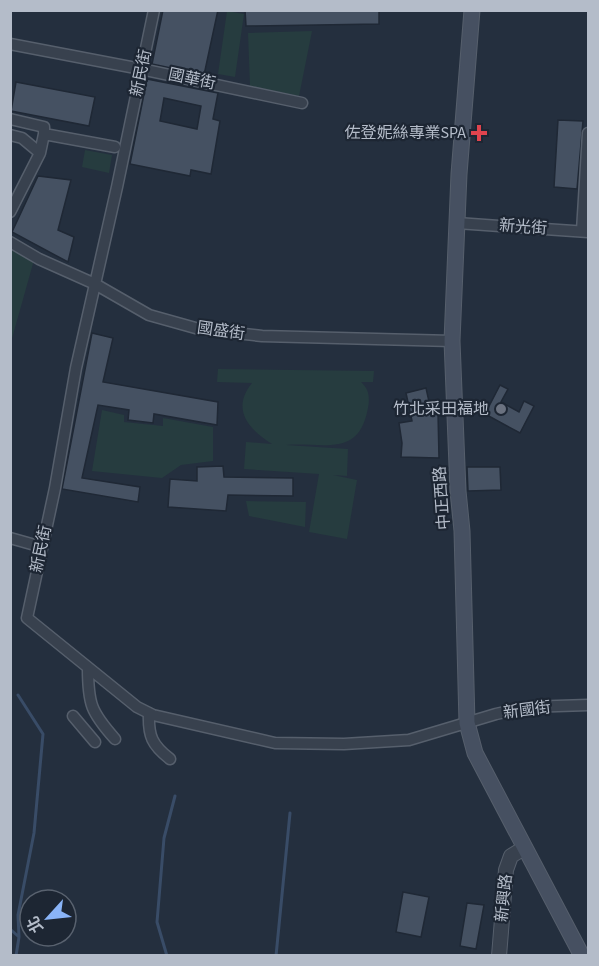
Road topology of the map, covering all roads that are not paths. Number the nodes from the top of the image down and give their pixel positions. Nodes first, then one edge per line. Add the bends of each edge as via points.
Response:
1 (154, 10) edge
2 (472, 10) edge
3 (10, 44) edge
4 (141, 69) junction
5 (302, 103) dead end
6 (10, 119) edge
7 (588, 133) edge
8 (44, 134) junction
9 (10, 135) edge
10 (115, 147) dead end
11 (40, 153) junction
12 (10, 212) edge
13 (457, 223) junction
14 (585, 231) edge
15 (10, 242) edge
16 (95, 284) junction
17 (452, 341) junction
18 (10, 538) edge
19 (42, 547) junction
20 (88, 668) junction
21 (588, 705) edge
22 (149, 713) junction
23 (73, 716) dead end
24 (467, 723) junction
25 (115, 739) dead end
26 (95, 742) dead end
27 (170, 759) dead end
28 (524, 848) junction
29 (500, 956) edge
30 (582, 956) edge

1 - 4 street, 新民街
2 - 13 main road, 中正西路
3 - 4 street, 國華街
4 - 5 street, 國華街
4 - 16 street, 新民街
6 - 8 street via 44,127
7 - 14 street
8 - 10 street
8 - 11 street
9 - 11 street via 22,138
11 - 12 street
13 - 14 street, 新光街
13 - 17 main road, 中正西路
15 - 16 street, 國盛街
16 - 17 street, 國盛街 via 149,315 199,329 261,336
16 - 19 street, 新民街
17 - 24 main road, 中正西路
18 - 19 street
19 - 20 street, 新民街 via 27,618
20 - 22 street, 新民街
20 - 25 street via 88,692 96,718
21 - 24 street, 新國街 via 527,707
22 - 24 street, 新民街 via 275,743 410,740
22 - 27 street via 148,731 157,749
23 - 26 street
24 - 28 main road, 中正西路 via 475,753
28 - 29 street, 新興路 via 511,856 506,870
28 - 30 main road, 中正西路

